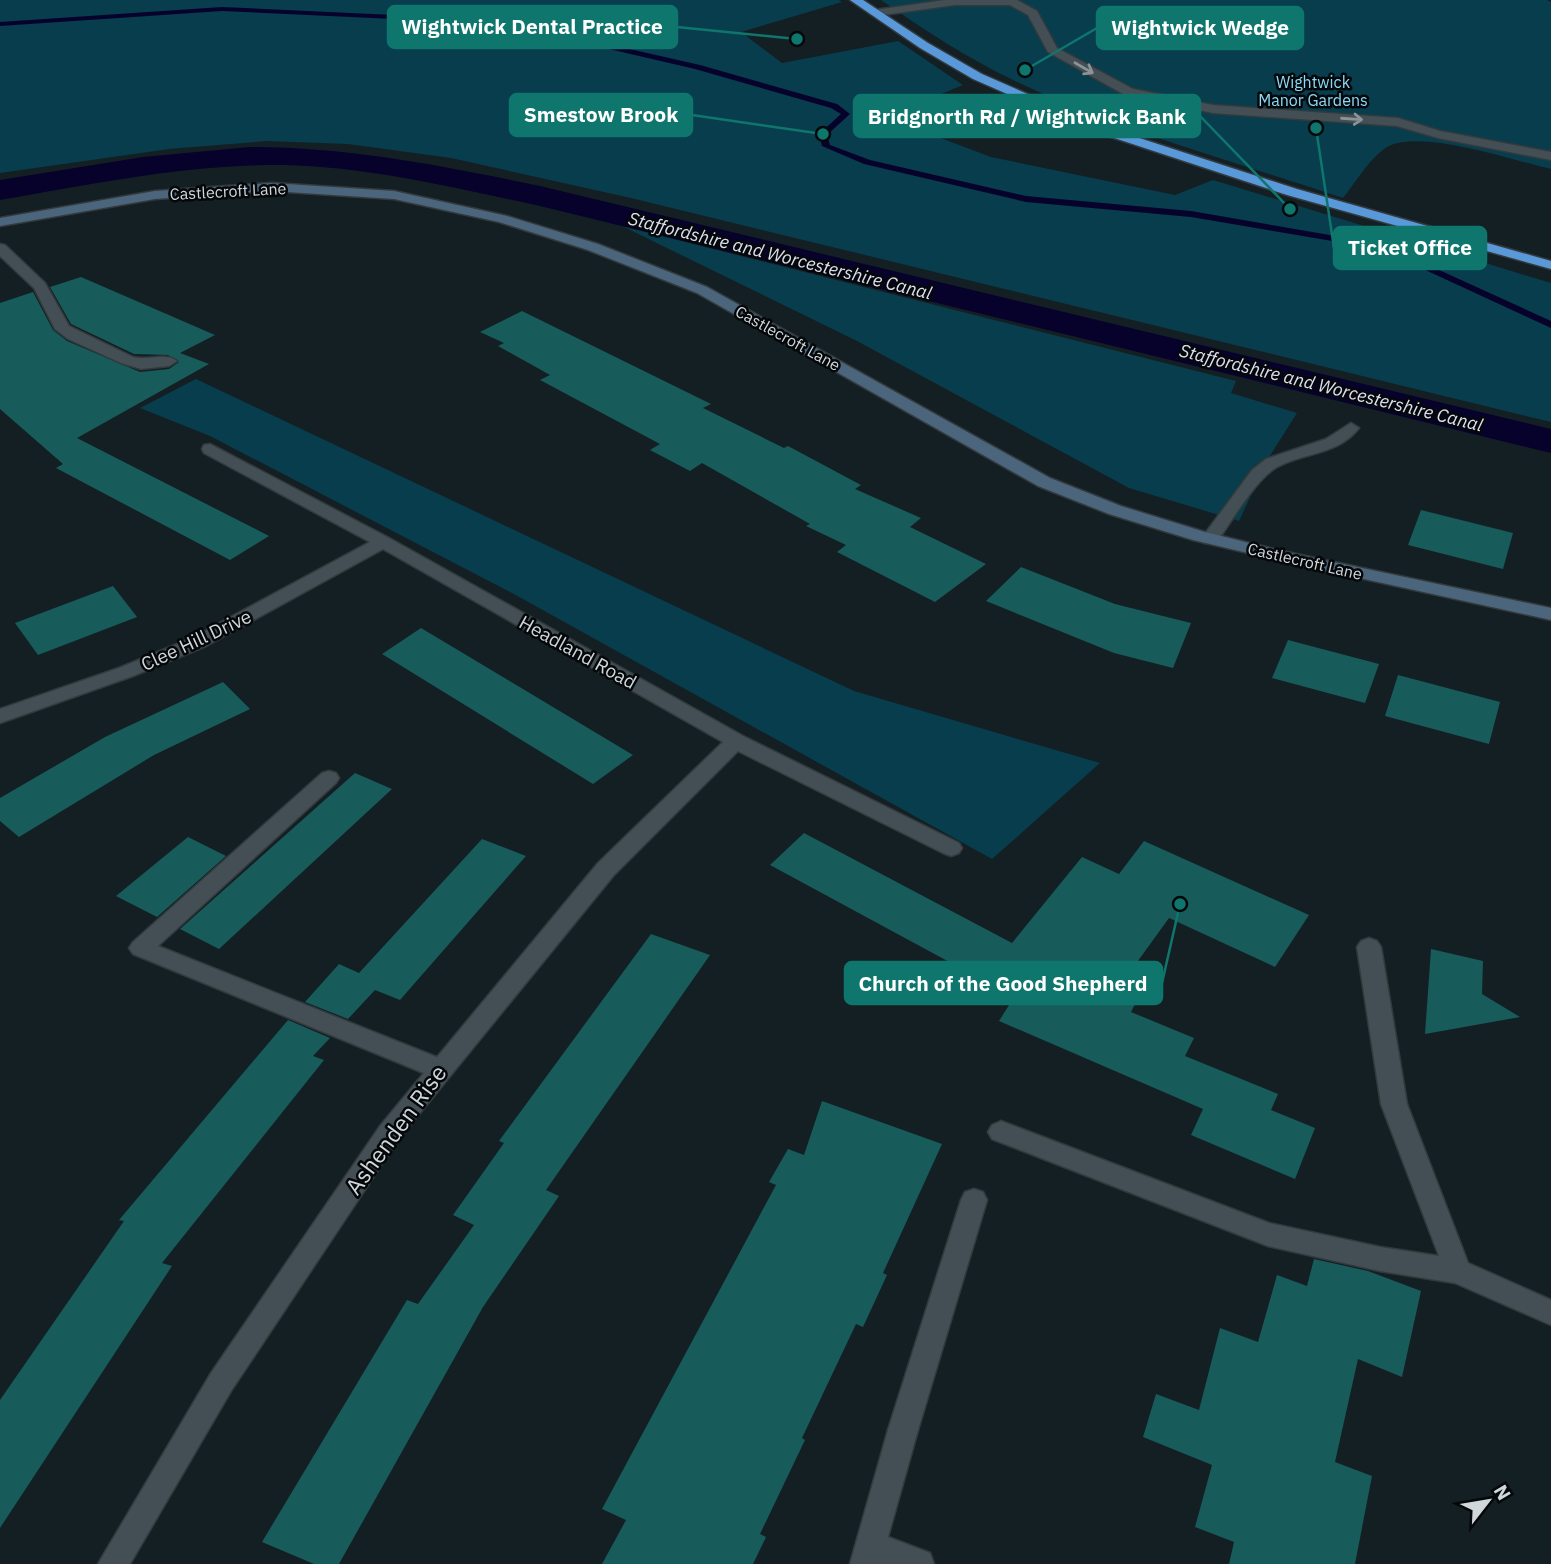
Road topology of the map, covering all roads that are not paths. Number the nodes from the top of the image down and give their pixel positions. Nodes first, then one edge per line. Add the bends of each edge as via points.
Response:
1 (856, 0) edge
2 (875, 13) junction
3 (1551, 156) edge
4 (0, 222) edge
5 (0, 248) edge
6 (1551, 265) edge
7 (169, 361) dead end
8 (1351, 428) dead end
9 (210, 449) dead end
10 (1210, 539) junction
11 (383, 542) junction
12 (1551, 614) edge
13 (0, 716) edge
14 (736, 741) junction
15 (330, 778) dead end
16 (951, 848) dead end
17 (1369, 947) dead end
18 (440, 1069) junction
19 (1001, 1132) dead end
20 (974, 1200) dead end
21 (1458, 1271) junction
22 (1551, 1313) edge
23 (868, 1555) edge
24 (113, 1564) edge
25 (919, 1564) edge

1 - 2 highway
2 -> 3 street via 955,2 1012,2 1033,13 1052,50 1129,92 1213,109 1398,122
2 - 6 highway via 995,85 1104,132 1390,222
4 - 10 street, Castlecroft Lane via 155,195 272,187 394,195 502,219 593,247 702,290 1044,482
5 - 7 street via 40,286 63,329 73,337 127,360
8 - 10 street via 1332,443 1272,463 1258,474
9 - 11 street, Headland Road
10 - 12 street, Castlecroft Lane
11 - 13 street, Clee Hill Drive via 199,642
11 - 14 street, Headland Road
14 - 16 street, Headland Road
14 - 18 street, Ashenden Rise via 606,869
15 - 18 street via 141,948
17 - 21 street via 1394,1104
18 - 24 street, Ashenden Rise via 389,1133 221,1382
19 - 21 street via 1268,1234
20 - 23 street
21 - 22 street
23 - 25 street

